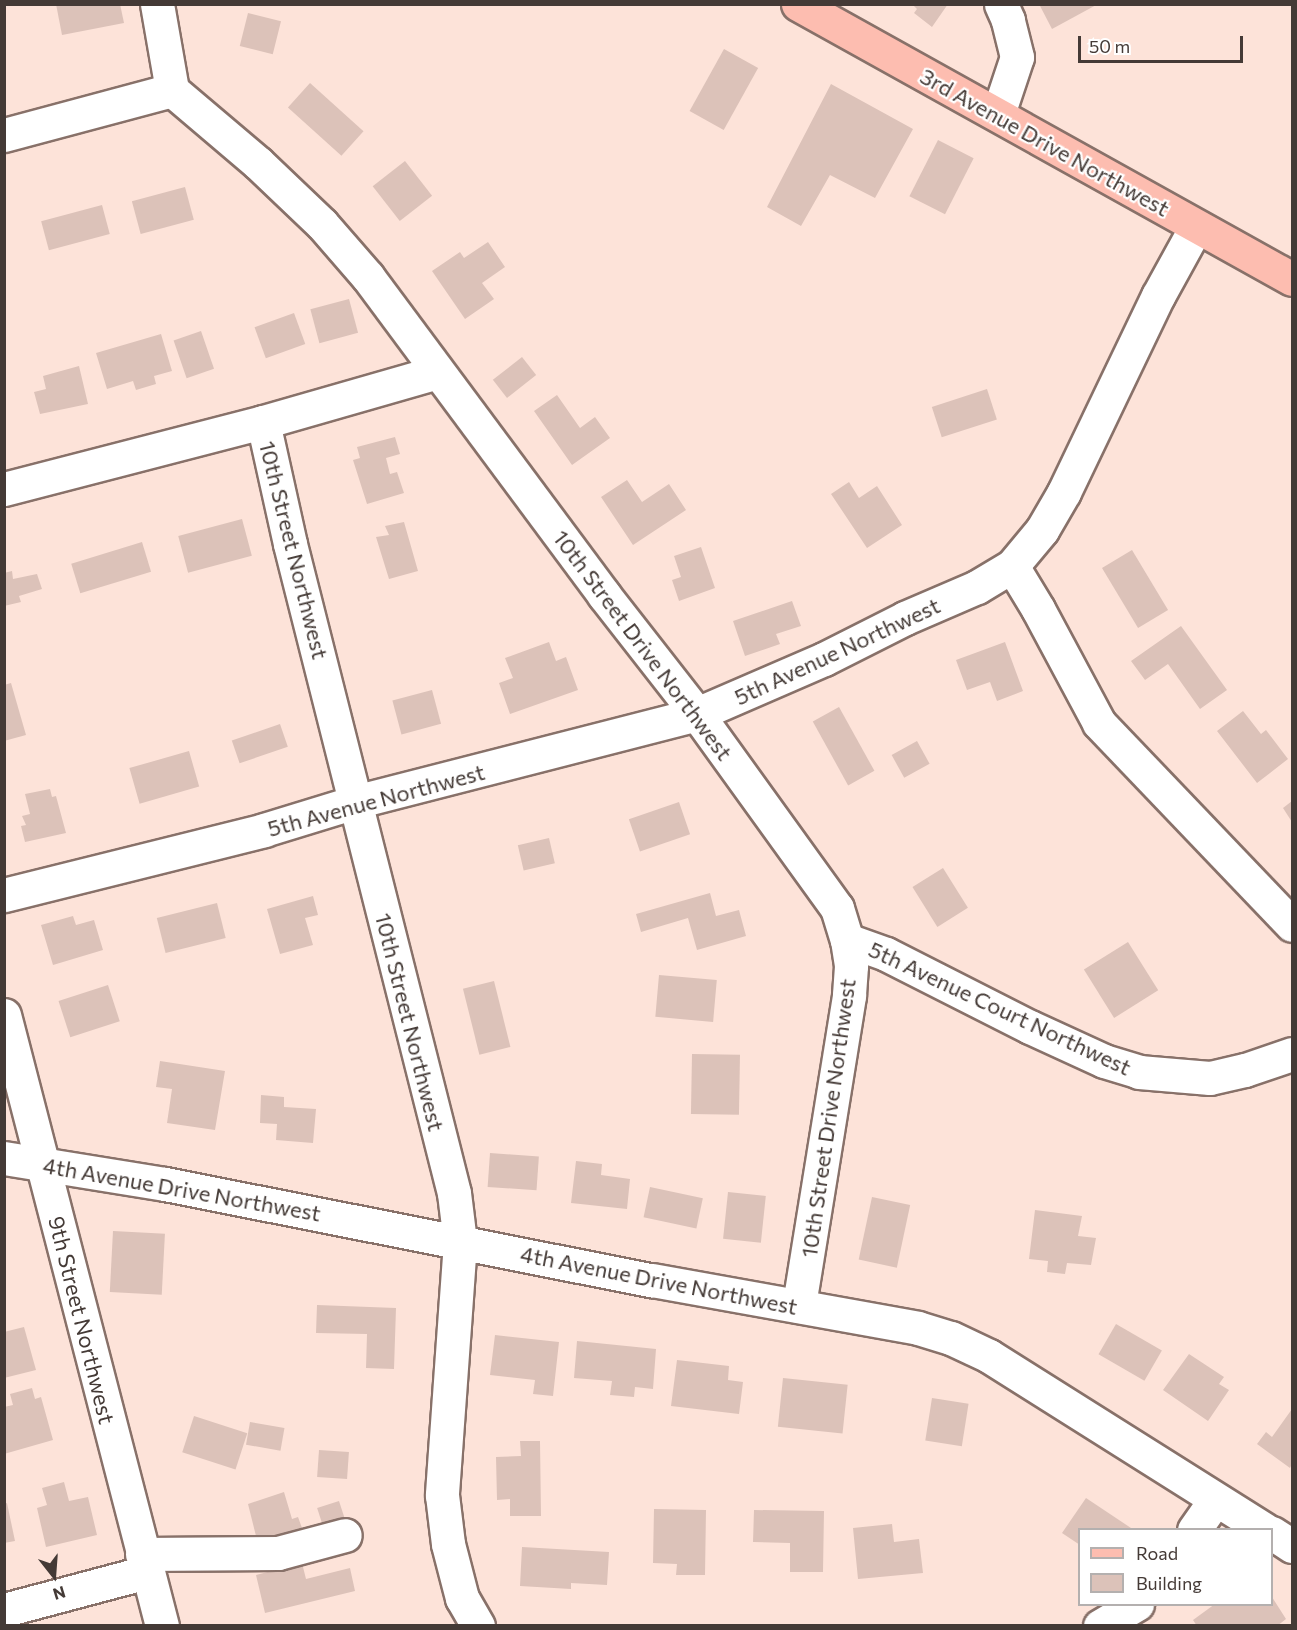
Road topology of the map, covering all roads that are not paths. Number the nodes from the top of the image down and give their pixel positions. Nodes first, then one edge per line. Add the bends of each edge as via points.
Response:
1 (157, 4) edge
2 (798, 4) edge
3 (1001, 4) edge
4 (172, 90) junction
5 (998, 114) junction
6 (4, 135) edge
7 (1196, 227) junction
8 (1293, 279) edge
9 (437, 372) junction
10 (262, 422) junction
11 (4, 489) edge
12 (1012, 566) junction
13 (697, 714) junction
14 (356, 802) junction
15 (4, 895) edge
16 (1293, 925) edge
17 (848, 940) junction
18 (4, 1015) edge
19 (1293, 1054) edge
20 (4, 1158) edge
21 (41, 1164) junction
22 (460, 1242) junction
23 (799, 1306) junction
24 (1215, 1500) junction
25 (1195, 1528) edge
26 (1262, 1528) edge
27 (1273, 1534) edge
28 (345, 1535) dead end
29 (1293, 1546) edge
30 (145, 1563) junction
31 (1135, 1606) edge
32 (4, 1610) edge
33 (162, 1626) edge
34 (478, 1626) edge
35 (1100, 1626) edge

1 - 4 street
2 - 5 main road, 3rd Avenue Drive Northwest
3 - 5 street via 1017,57
4 - 6 street
4 - 9 street, 10th Street Drive Northwest via 322,224 368,277
5 - 7 main road, 3rd Avenue Drive Northwest
7 - 8 main road, 3rd Avenue Drive Northwest
7 - 12 street, 5th Avenue Northwest via 1158,296 1064,492 1042,530
9 - 10 street
9 - 13 street, 10th Street Drive Northwest
10 - 11 street
10 - 14 street, 10th Street Northwest
12 - 13 street, 5th Avenue Northwest via 977,587 905,618 824,660
12 - 16 street via 1099,723
13 - 14 street, 5th Avenue Northwest
13 - 17 street, 10th Street Drive Northwest via 837,908
14 - 15 street, 5th Avenue Northwest via 264,830
14 - 22 street, 10th Street Northwest via 454,1193
17 - 19 street, 5th Avenue Court Northwest via 886,954 1104,1061 1139,1072 1210,1078
17 - 23 street, 10th Street Drive Northwest via 849,996
18 - 21 street, 9th Street Northwest
20 - 21 street, 4th Avenue Drive Northwest
21 - 22 street, 4th Avenue Drive Northwest via 165,1184
21 - 30 street, 9th Street Northwest
22 - 23 street, 4th Avenue Drive Northwest
22 - 34 street, 10th Street Northwest via 442,1496 448,1544 462,1598
23 - 24 street, 4th Avenue Drive Northwest via 951,1338 989,1356
24 - 25 street
24 - 26 street, 4th Avenue Drive Northwest
27 - 29 street
28 - 30 street via 278,1553
30 - 32 street
30 - 33 street, 9th Street Northwest
31 - 35 street

